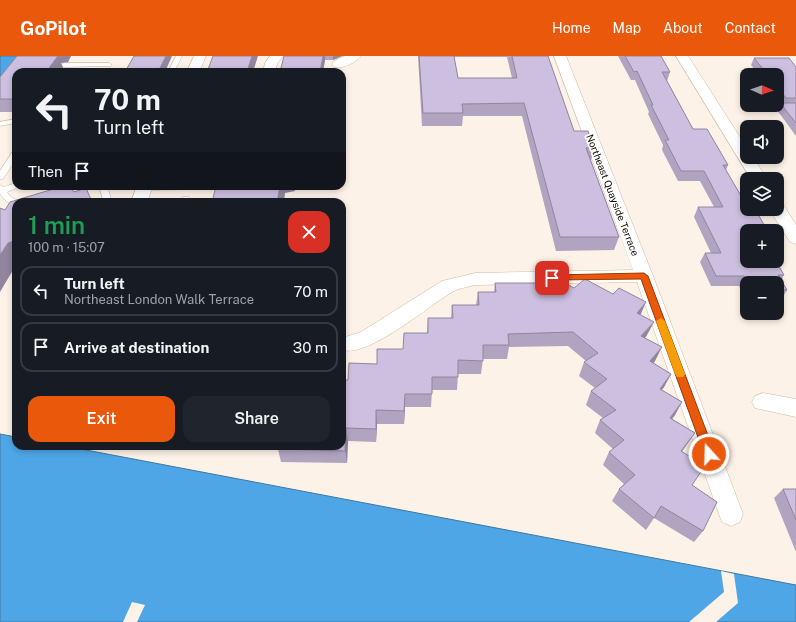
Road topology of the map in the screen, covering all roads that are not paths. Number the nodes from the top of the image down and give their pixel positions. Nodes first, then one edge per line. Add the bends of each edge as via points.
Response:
1 (178, 56) edge
2 (200, 56) edge
3 (277, 56) edge
4 (355, 56) edge
5 (560, 56) edge
6 (682, 56) edge
7 (338, 64) dead end
8 (64, 66) dead end
9 (108, 68) edge
10 (173, 68) edge
11 (195, 68) edge
12 (270, 68) edge
13 (12, 122) edge
14 (0, 124) edge
15 (12, 159) edge
16 (755, 172) edge
17 (0, 177) edge
18 (12, 186) edge
19 (1, 190) edge
20 (173, 190) edge
21 (143, 192) edge
22 (12, 201) edge
23 (782, 216) edge
24 (796, 238) edge
25 (644, 276) junction
26 (346, 345) edge
27 (763, 402) dead end
28 (796, 408) edge
29 (731, 514) dead end

1 - 10 lane
2 - 11 street
3 - 12 street
4 - 7 street
5 - 25 street, Northeast Quayside Terrace
6 - 16 street
8 - 9 lane via 111,63
13 - 14 lane
15 - 17 lane
18 - 19 lane
19 - 22 lane
20 - 21 lane
23 - 24 street
25 - 26 street via 475,279 449,286 368,338
25 - 29 street, Northeast Quayside Terrace
27 - 28 street

